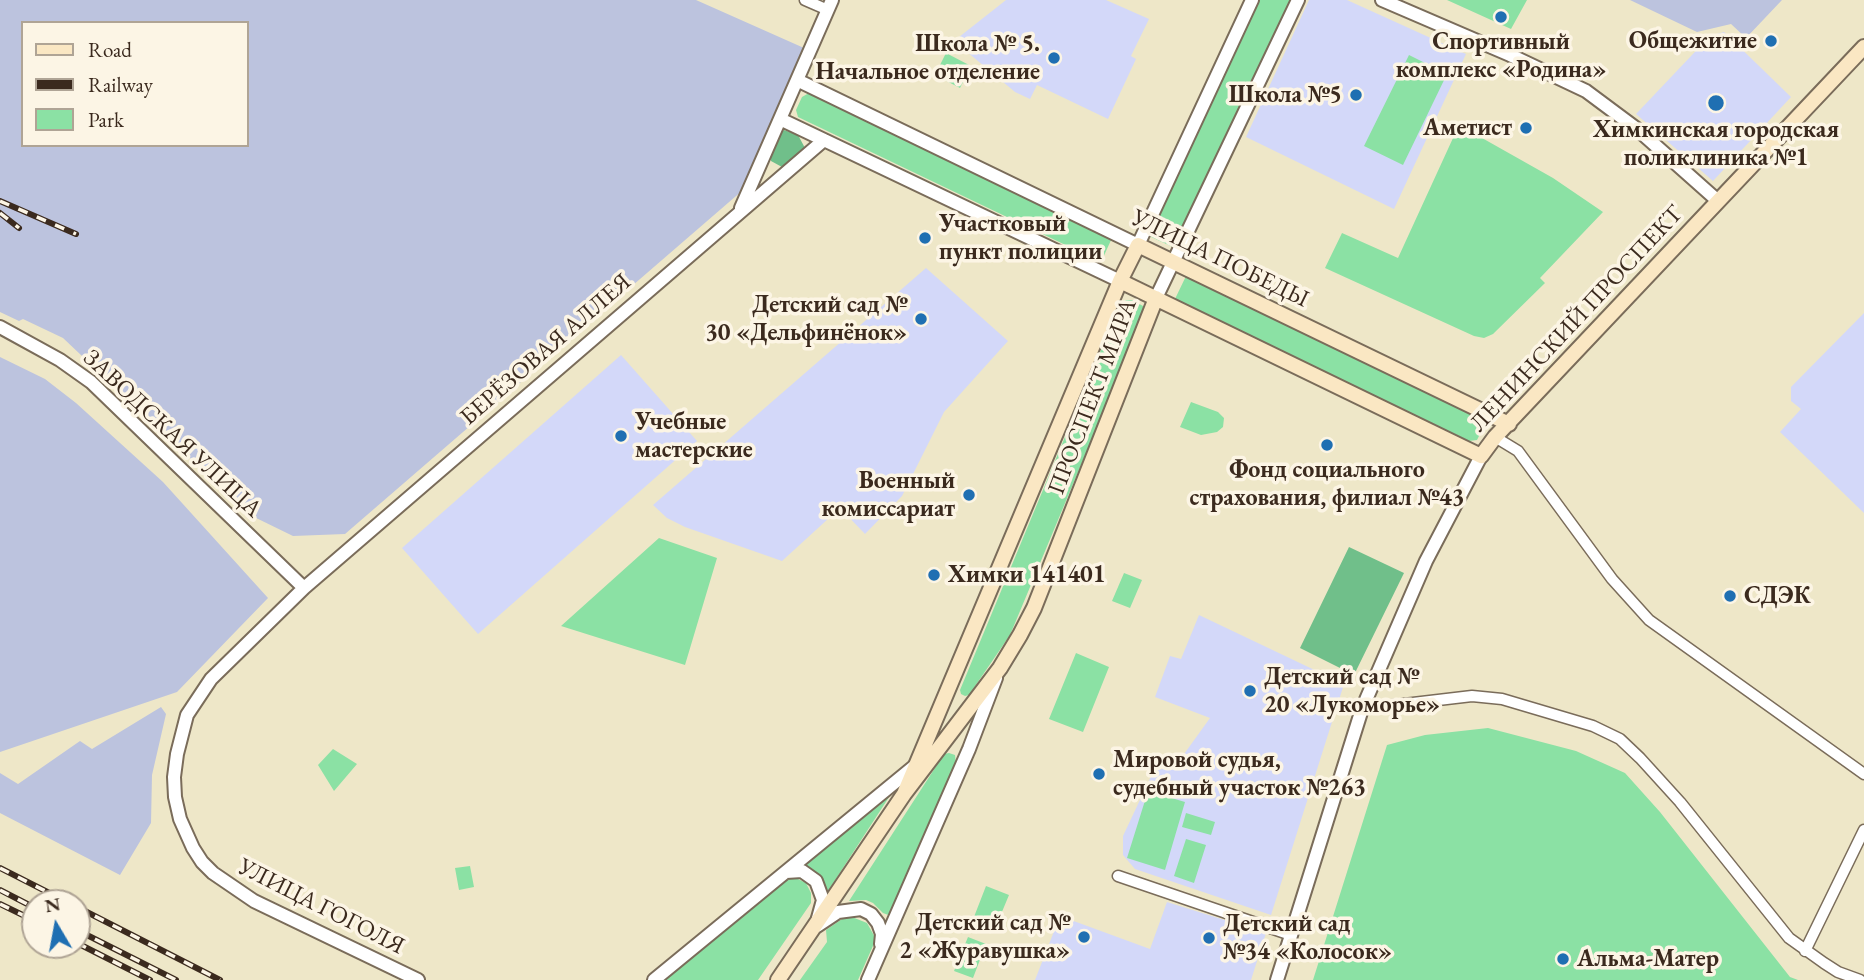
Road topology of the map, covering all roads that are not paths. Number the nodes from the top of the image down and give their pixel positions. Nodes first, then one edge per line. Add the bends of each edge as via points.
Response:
1 (805, 0) edge
2 (1252, 0) edge
3 (1298, 0) edge
4 (1382, 0) edge
5 (830, 5) edge
6 (1864, 47) edge
7 (797, 80) junction
8 (780, 119) junction
9 (824, 139) junction
10 (1718, 201) junction
11 (739, 211) junction
12 (1138, 245) junction
13 (1174, 262) junction
14 (1120, 281) junction
15 (1156, 299) junction
16 (0, 327) edge
17 (1509, 424) junction
18 (1495, 437) junction
19 (1481, 456) junction
20 (304, 588) junction
21 (1000, 668) junction
22 (1362, 709) junction
23 (919, 762) junction
24 (1864, 774) edge
25 (904, 794) junction
26 (1864, 830) edge
27 (786, 872) junction
28 (1118, 876) dead end
29 (812, 931) junction
30 (1291, 935) junction
31 (1805, 951) junction
32 (878, 955) junction
33 (418, 980) edge
34 (654, 980) edge
35 (778, 980) edge
36 (868, 980) edge
37 (1278, 980) edge
38 (1860, 980) edge

1 - 5 street
2 - 12 street, ПРОСПЕКТ МИРА
3 - 13 street, ПРОСПЕКТ МИРА
4 - 10 street via 1586,91
5 - 7 street, БЕРЁЗОВАЯ АЛЛЕЯ
6 - 10 main road, ЛЕНИНСКИЙ ПРОСПЕКТ
7 - 8 street, БЕРЁЗОВАЯ АЛЛЕЯ
7 - 12 street, УЛИЦА ПОБЕДЫ
8 - 9 street
8 - 11 street, БЕРЁЗОВАЯ АЛЛЕЯ
9 - 11 street
9 - 14 street
10 - 17 main road, ЛЕНИНСКИЙ ПРОСПЕКТ
11 - 20 street, БЕРЁЗОВАЯ АЛЛЕЯ
12 - 13 main road, УЛИЦА ПОБЕДЫ
12 - 14 main road, ПРОСПЕКТ МИРА
13 - 15 street, ПРОСПЕКТ МИРА
13 - 17 main road, УЛИЦА ПОБЕДЫ
14 - 15 main road
14 - 23 main road, ПРОСПЕКТ МИРА
15 - 19 main road
15 - 21 main road, ПРОСПЕКТ МИРА via 1034,608
16 - 20 street, ЗАВОДСКАЯ УЛИЦА via 91,382
17 - 18 main road, ЛЕНИНСКИЙ ПРОСПЕКТ
18 - 19 main road, ЛЕНИНСКИЙ ПРОСПЕКТ
18 - 24 street via 1518,450 1612,579 1649,620
19 - 22 street, ЛЕНИНСКИЙ ПРОСПЕКТ via 1426,561
20 - 33 street, УЛИЦА ГОГОЛЯ via 211,678 191,708 180,737 174,777 180,819 202,862 225,882 254,901
21 - 25 main road, ПРОСПЕКТ МИРА
21 - 32 street
22 - 30 street, ЛЕНИНСКИЙ ПРОСПЕКТ
22 - 31 street via 1472,696 1502,699 1593,726 1620,739 1672,793 1789,938
23 - 25 main road, ПРОСПЕКТ МИРА
23 - 27 street
25 - 29 main road, ПРОСПЕКТ МИРА
26 - 31 street
27 - 29 street via 807,873 820,888 822,907
27 - 34 street
28 - 30 street
29 - 32 street via 838,912 861,909 875,918 881,929
29 - 35 main road, ПРОСПЕКТ МИРА
30 - 37 street, ЛЕНИНСКИЙ ПРОСПЕКТ
31 - 38 street
32 - 36 street

